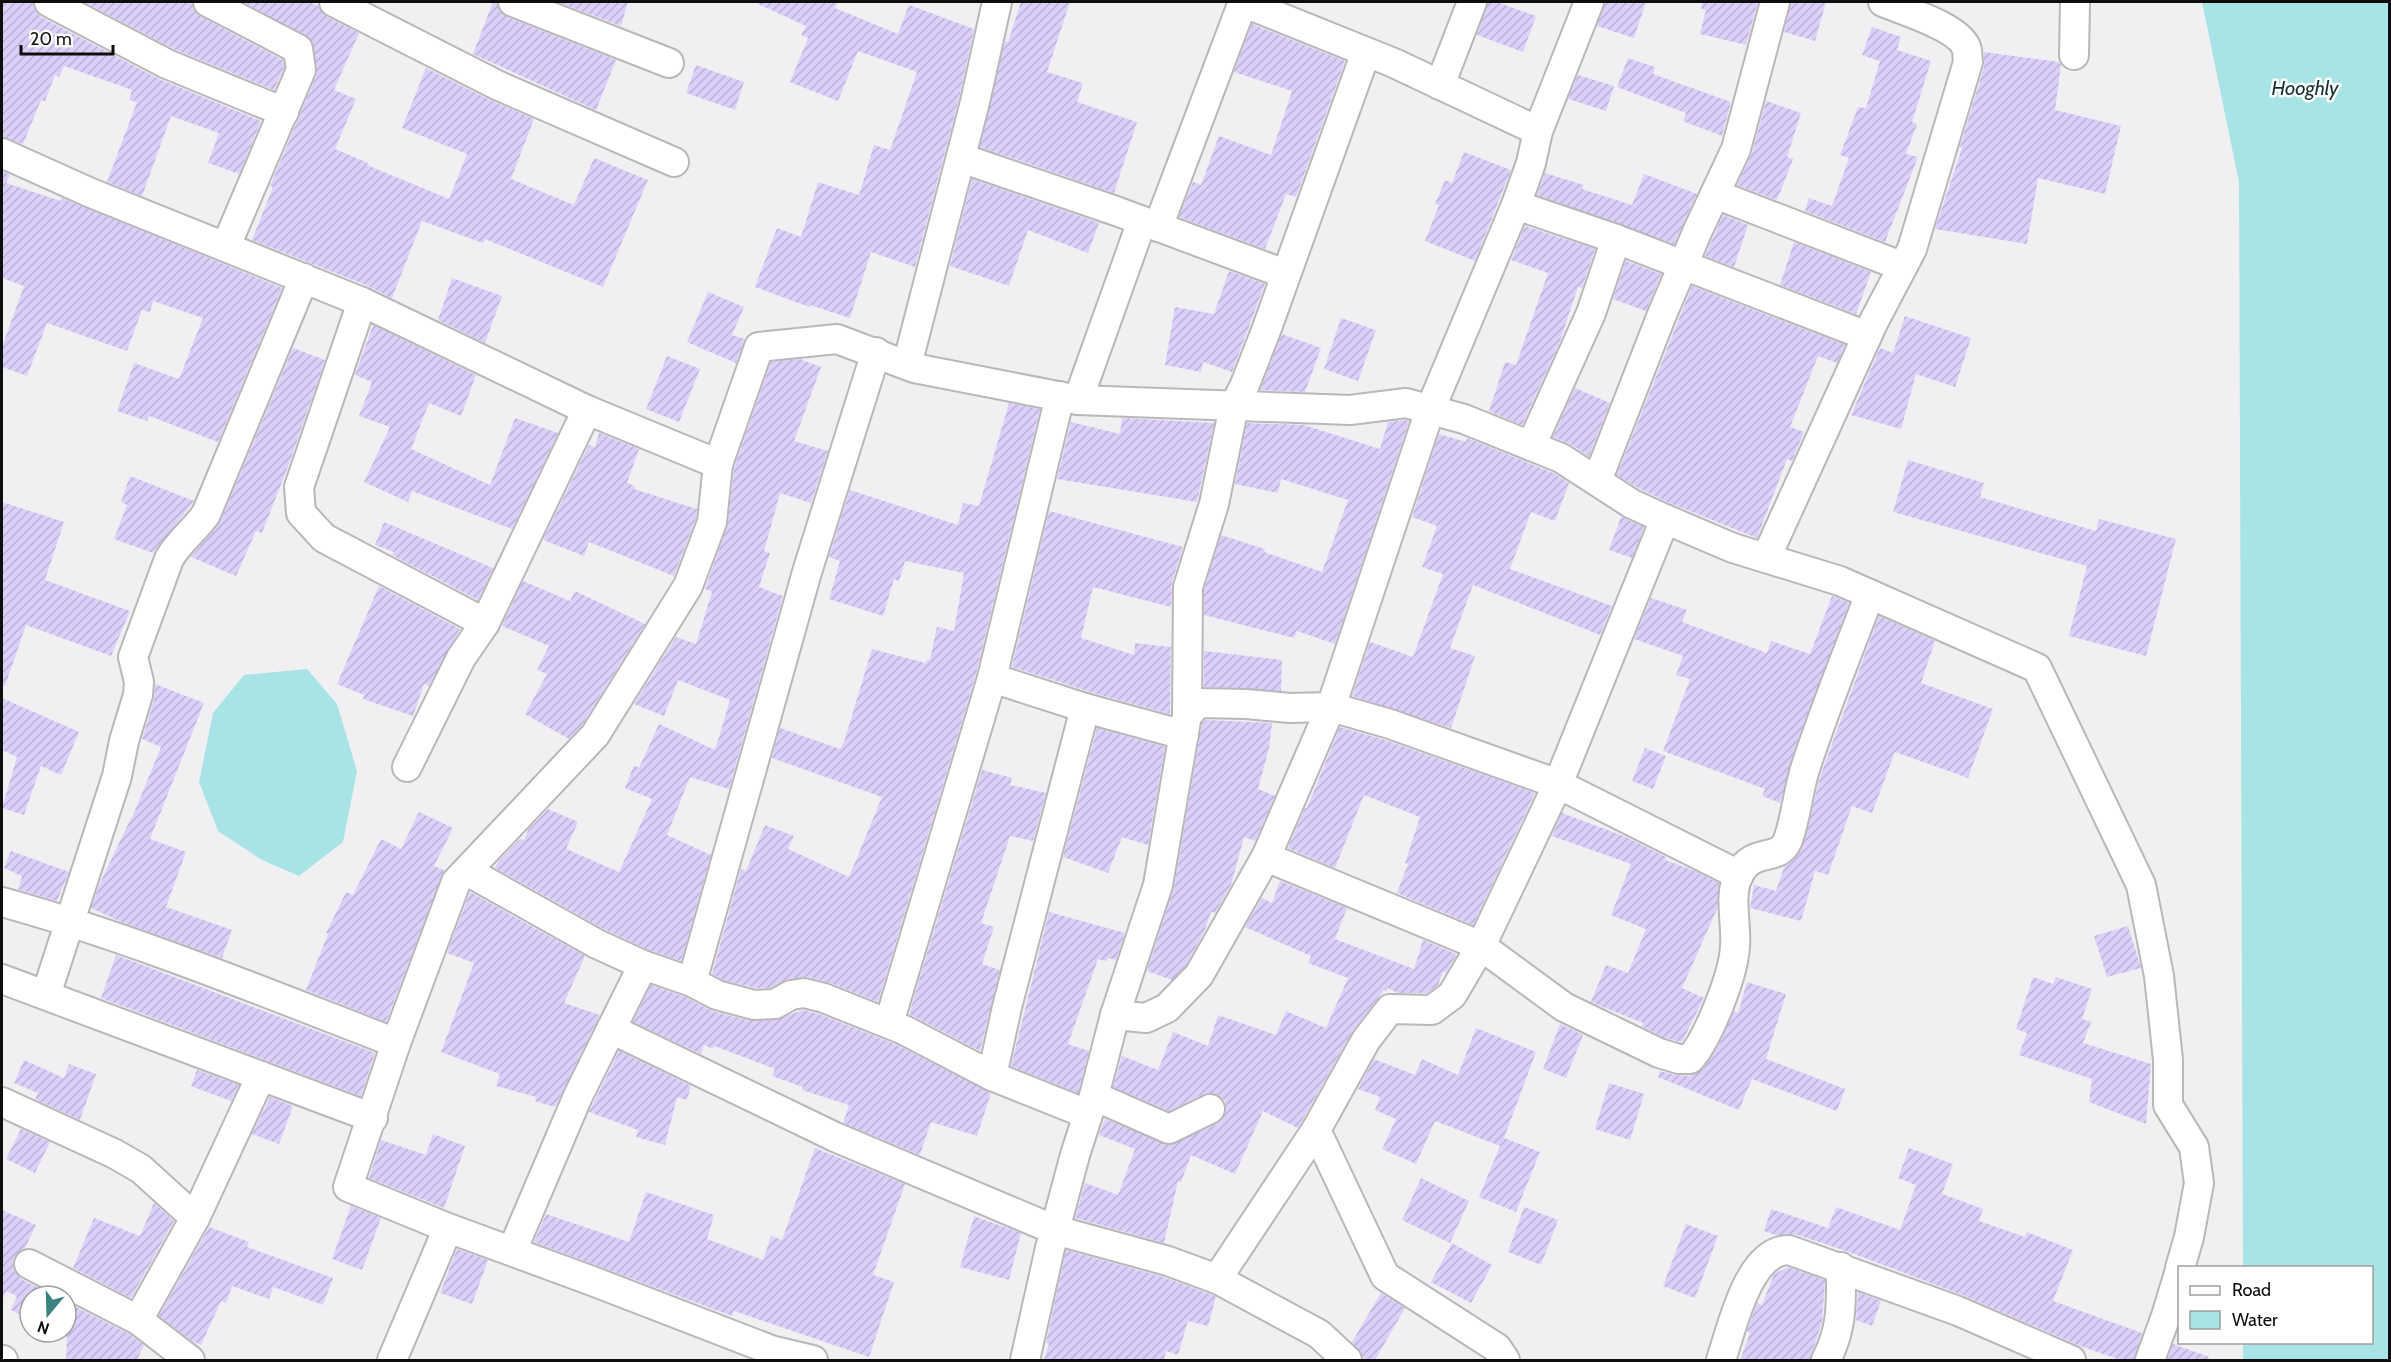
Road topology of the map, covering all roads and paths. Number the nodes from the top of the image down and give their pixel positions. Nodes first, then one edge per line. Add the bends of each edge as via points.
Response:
1 (49, 2) edge
2 (208, 2) edge
3 (334, 2) edge
4 (513, 2) edge
5 (997, 2) edge
6 (1243, 2) edge
7 (1472, 2) edge
8 (1589, 2) edge
9 (1775, 2) edge
10 (1883, 2) edge
11 (2075, 2) edge
12 (1366, 52) junction
13 (2074, 55) dead end
14 (669, 63) dead end
15 (1440, 85) junction
16 (284, 112) junction
17 (1538, 131) junction
18 (2, 153) edge
19 (961, 158) junction
20 (674, 162) dead end
21 (1714, 195) junction
22 (1516, 205) junction
23 (1150, 224) junction
24 (1616, 239) junction
25 (226, 246) junction
26 (1682, 266) junction
27 (1901, 266) junction
28 (1285, 274) junction
29 (304, 278) junction
30 (362, 302) junction
31 (1868, 336) junction
32 (876, 352) junction
33 (907, 365) junction
34 (1069, 398) junction
35 (1234, 406) junction
36 (587, 410) junction
37 (1430, 410) junction
38 (1531, 446) junction
39 (718, 464) junction
40 (1597, 481) junction
41 (1665, 519) junction
42 (1766, 558) junction
43 (1870, 594) junction
44 (485, 623) junction
45 (992, 678) junction
46 (1331, 707) junction
47 (1085, 708) junction
48 (1185, 725) junction
49 (407, 767) dead end
50 (1558, 784) junction
51 (1266, 857) junction
52 (467, 871) junction
53 (1739, 874) junction
54 (2, 902) edge
55 (70, 921) junction
56 (1481, 946) junction
57 (643, 965) junction
58 (2, 980) edge
59 (692, 982) junction
60 (46, 995) junction
61 (1115, 1015) junction
62 (889, 1023) junction
63 (611, 1029) junction
64 (396, 1043) junction
65 (261, 1076) junction
66 (992, 1076) junction
67 (2, 1102) edge
68 (1090, 1105) junction
69 (1210, 1109) dead end
70 (373, 1118) junction
71 (1316, 1130) junction
72 (195, 1218) junction
73 (448, 1228) junction
74 (1055, 1230) junction
75 (512, 1251) junction
76 (29, 1264) dead end
77 (2181, 1266) edge
78 (1841, 1267) junction
79 (2178, 1276) edge
80 (1217, 1279) junction
81 (138, 1320) junction
82 (783, 1357) edge
83 (190, 1360) edge
84 (392, 1360) edge
85 (813, 1360) edge
86 (1025, 1360) edge
87 (1347, 1360) edge
88 (1505, 1360) edge
89 (1722, 1360) edge
90 (1826, 1360) edge
91 (2071, 1360) edge
92 (2150, 1360) edge

1 - 16 street via 167,64
2 - 16 street via 298,50 301,70
3 - 20 street via 499,86
4 - 14 street
5 - 19 street
6 - 12 street
6 - 23 street
7 - 15 street
8 - 17 street
9 - 21 street via 1736,149
10 - 27 street via 1946,28 1967,48 1968,62 1912,249
11 - 13 street
12 - 15 street
12 - 28 street
15 - 17 street
16 - 25 street
17 - 22 street
18 - 25 street
19 - 23 street
19 - 33 street
21 - 26 street
21 - 27 street
22 - 24 street
22 - 37 street
23 - 28 street
23 - 34 street
24 - 26 street
24 - 38 street via 1591,313
25 - 29 street
26 - 31 street
26 - 40 street
27 - 31 street
28 - 35 street
29 - 30 street
29 - 55 street via 212,501 199,525 169,559 137,646 133,657 138,696 117,776
30 - 36 street
30 - 44 street via 298,487 301,513 324,538
31 - 42 street
32 - 33 street
32 - 39 street via 837,339 759,347
32 - 59 street via 807,572
33 - 34 street
34 - 35 street
34 - 45 street
35 - 37 street via 1350,410 1406,403
35 - 48 street via 1214,504 1188,587
36 - 39 street
36 - 44 street
37 - 38 street
37 - 46 street
38 - 40 street via 1561,458
39 - 52 street via 712,522 688,586 595,735
40 - 41 street via 1632,504
41 - 42 street
41 - 50 street
42 - 43 street
43 - 53 street via 1805,769 1788,840 1777,852 1754,857
43 - 77 street via 2037,668 2136,874 2159,976 2168,1060 2168,1105 2194,1147 2199,1183
44 - 49 street via 461,658
45 - 47 street
45 - 62 street
46 - 48 street via 1199,704
46 - 50 street
46 - 51 street
47 - 48 street
47 - 66 street
48 - 61 street via 1158,885
50 - 53 street
50 - 56 street
51 - 56 street
51 - 61 street via 1200,975 1167,1008 1146,1018
52 - 57 street via 597,944
52 - 64 street via 456,882
53 - 56 street via 1735,886 1733,965 1706,1036 1690,1059 1659,1053 1564,1007
54 - 55 street
55 - 60 street
55 - 64 street
56 - 71 street via 1452,995 1432,1010 1390,1010 1366,1040
57 - 59 street
57 - 63 street
58 - 60 street
59 - 62 street via 754,1005 775,1004 804,993
60 - 65 street
61 - 68 street
62 - 66 street
63 - 74 street via 835,1137
63 - 75 street
64 - 70 street
65 - 70 street
65 - 72 street
66 - 68 street
67 - 72 street via 141,1169
68 - 69 street via 1169,1129
68 - 74 street
70 - 73 street via 348,1187
71 - 80 street
71 - 88 street via 1385,1276 1497,1348
72 - 81 street
73 - 75 street
73 - 84 street
74 - 80 street via 1168,1261
74 - 86 street
75 - 82 street
76 - 81 street
78 - 89 street via 1789,1250 1778,1250 1767,1257 1756,1268 1742,1299
78 - 90 street via 1842,1319
78 - 91 street via 1958,1311
79 - 92 street
80 - 87 street via 1319,1334
81 - 83 street
82 - 85 street

